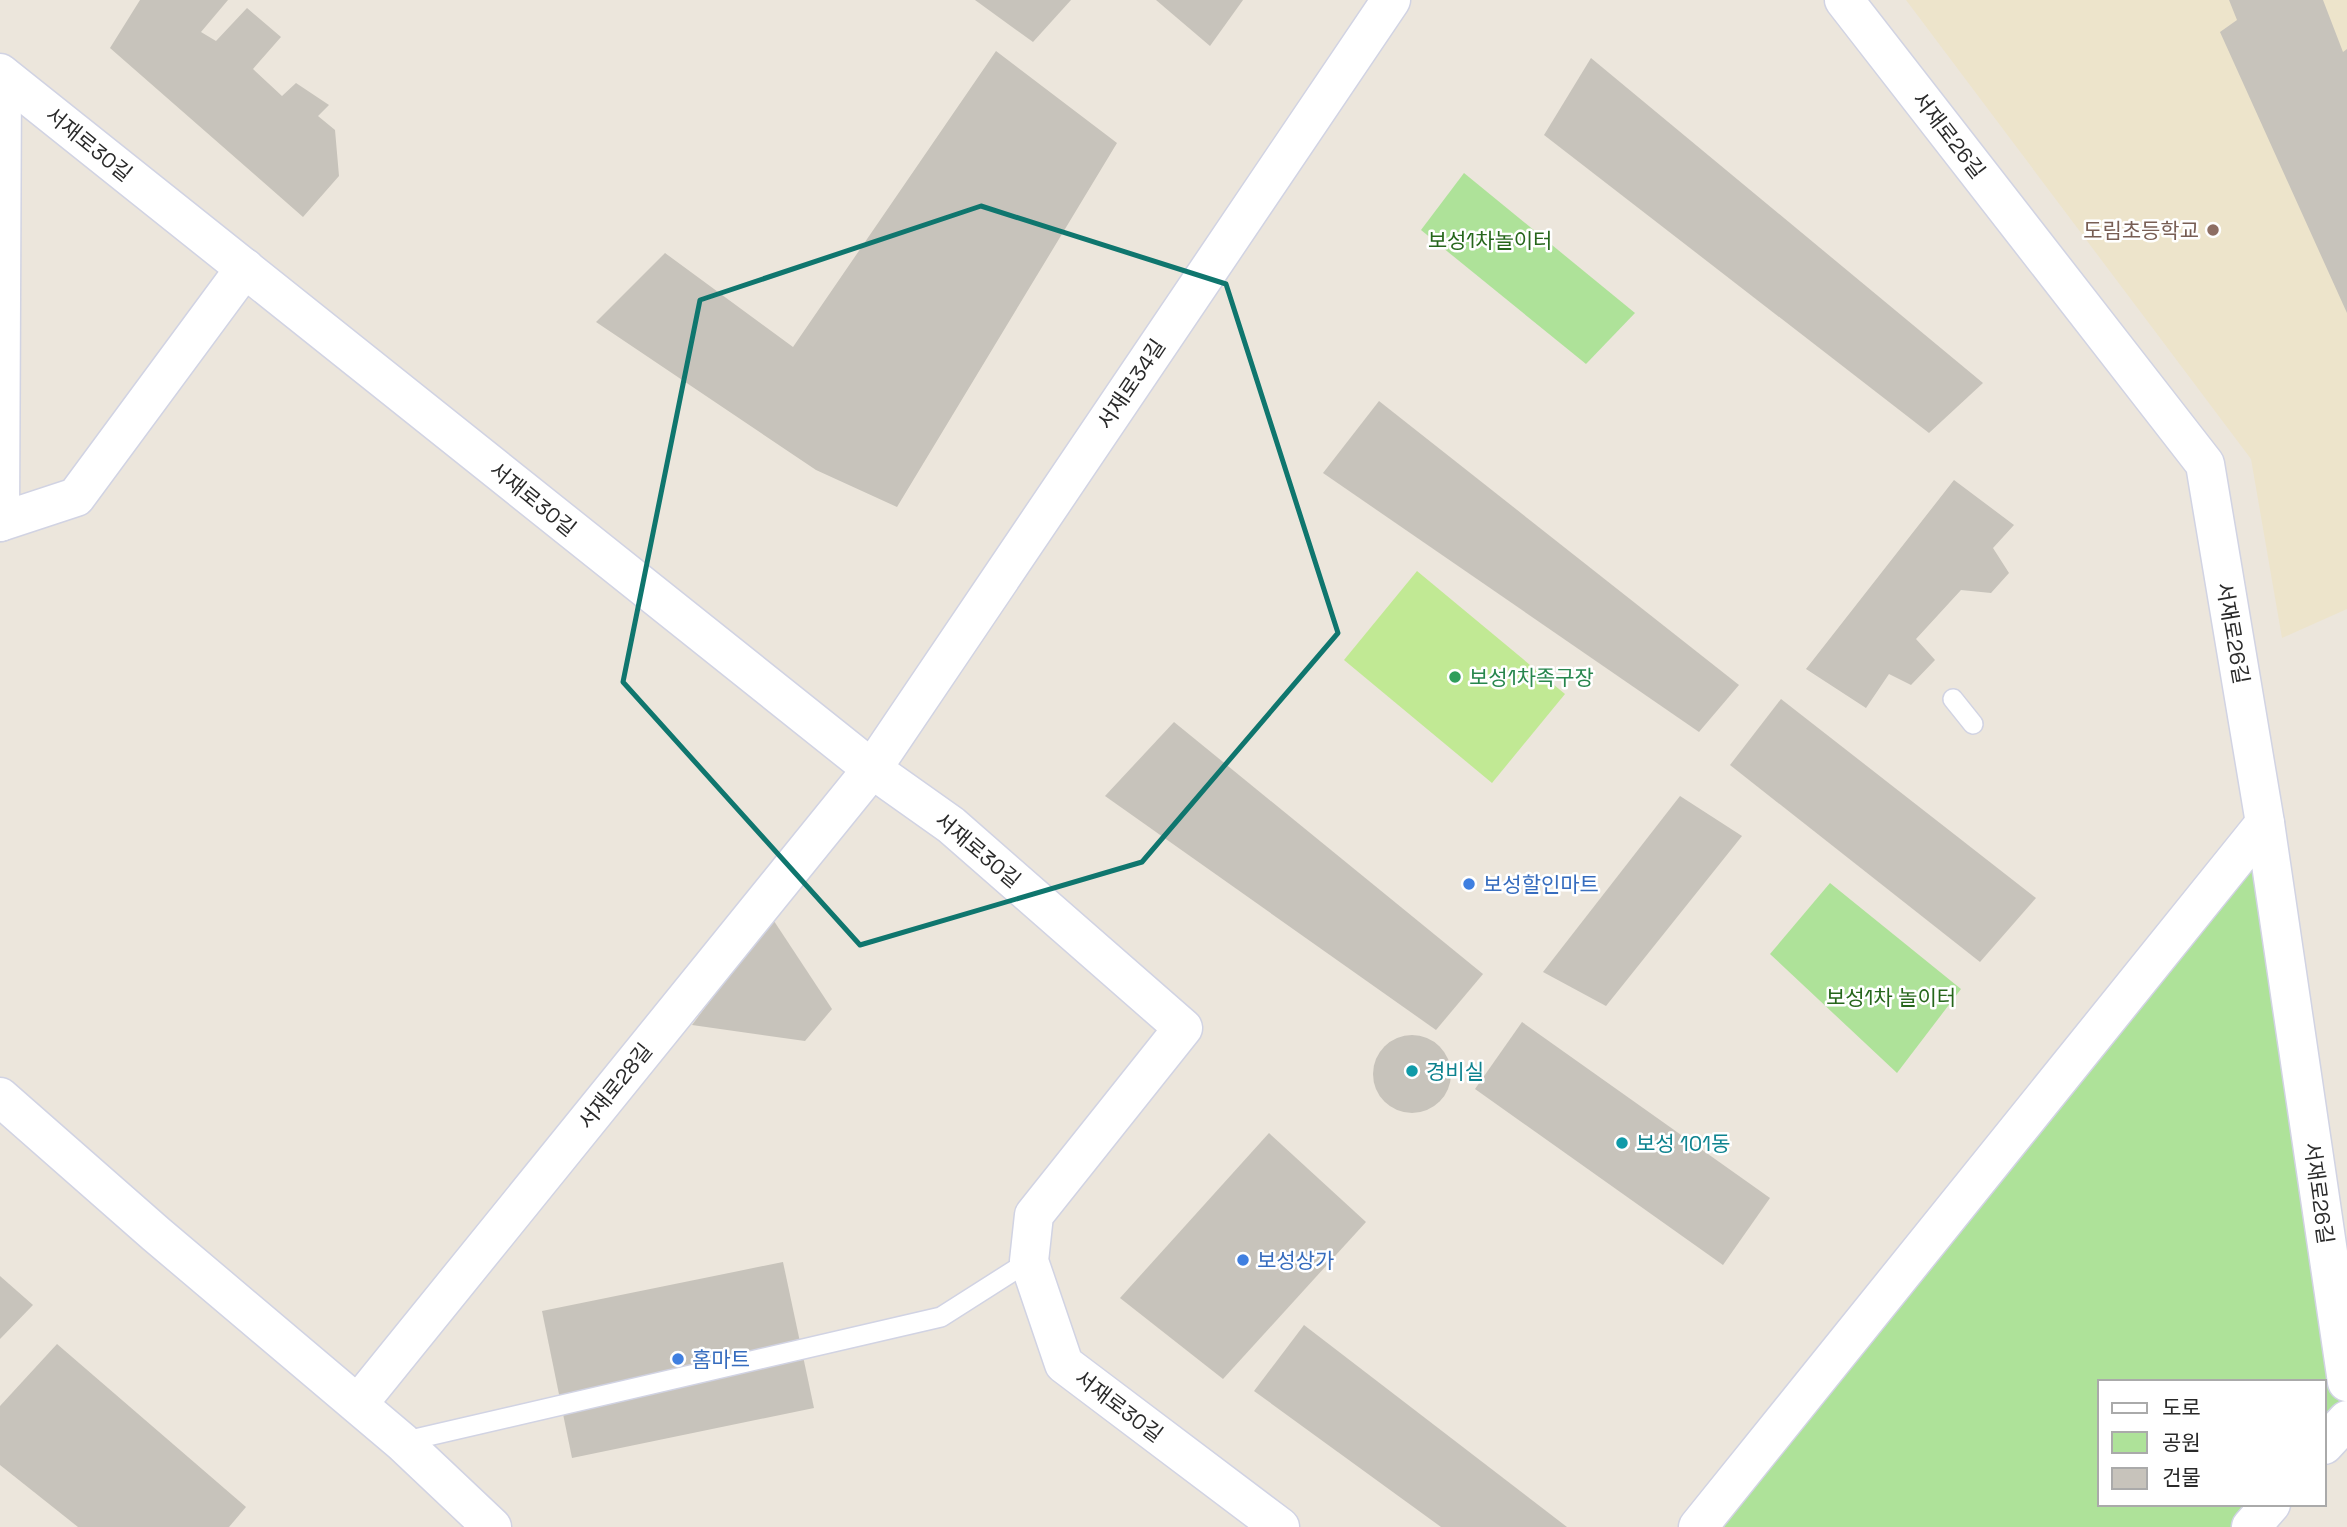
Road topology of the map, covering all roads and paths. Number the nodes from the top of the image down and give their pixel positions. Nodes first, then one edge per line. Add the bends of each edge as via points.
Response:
1 (1391, 0) edge
2 (1844, 0) edge
3 (1, 74) edge
4 (245, 268) junction
5 (0, 522) edge
6 (1953, 699) dead end
7 (1973, 724) dead end
8 (872, 769) junction
9 (2265, 823) junction
10 (0, 1097) edge
11 (1030, 1261) junction
12 (2347, 1382) edge
13 (358, 1404) junction
14 (2347, 1420) edge
15 (402, 1443) junction
16 (2326, 1443) edge
17 (2269, 1506) edge
18 (492, 1527) edge
19 (1280, 1527) edge
20 (1698, 1527) edge
21 (2251, 1527) edge

1 - 8 street, 서재로34길
2 - 9 street, 서재로26길 via 2204,464
3 - 4 street, 서재로30길
3 - 5 street
4 - 5 street via 76,497
4 - 8 street, 서재로30길
6 - 7 lane
8 - 11 street, 서재로30길 via 951,825 1183,1027 1034,1215
8 - 13 street, 서재로28길
9 - 12 street, 서재로26길
9 - 20 street
10 - 13 street
11 - 15 lane via 941,1317
11 - 19 street, 서재로30길 via 1064,1364
13 - 15 street
14 - 16 street
15 - 18 street
17 - 21 street

